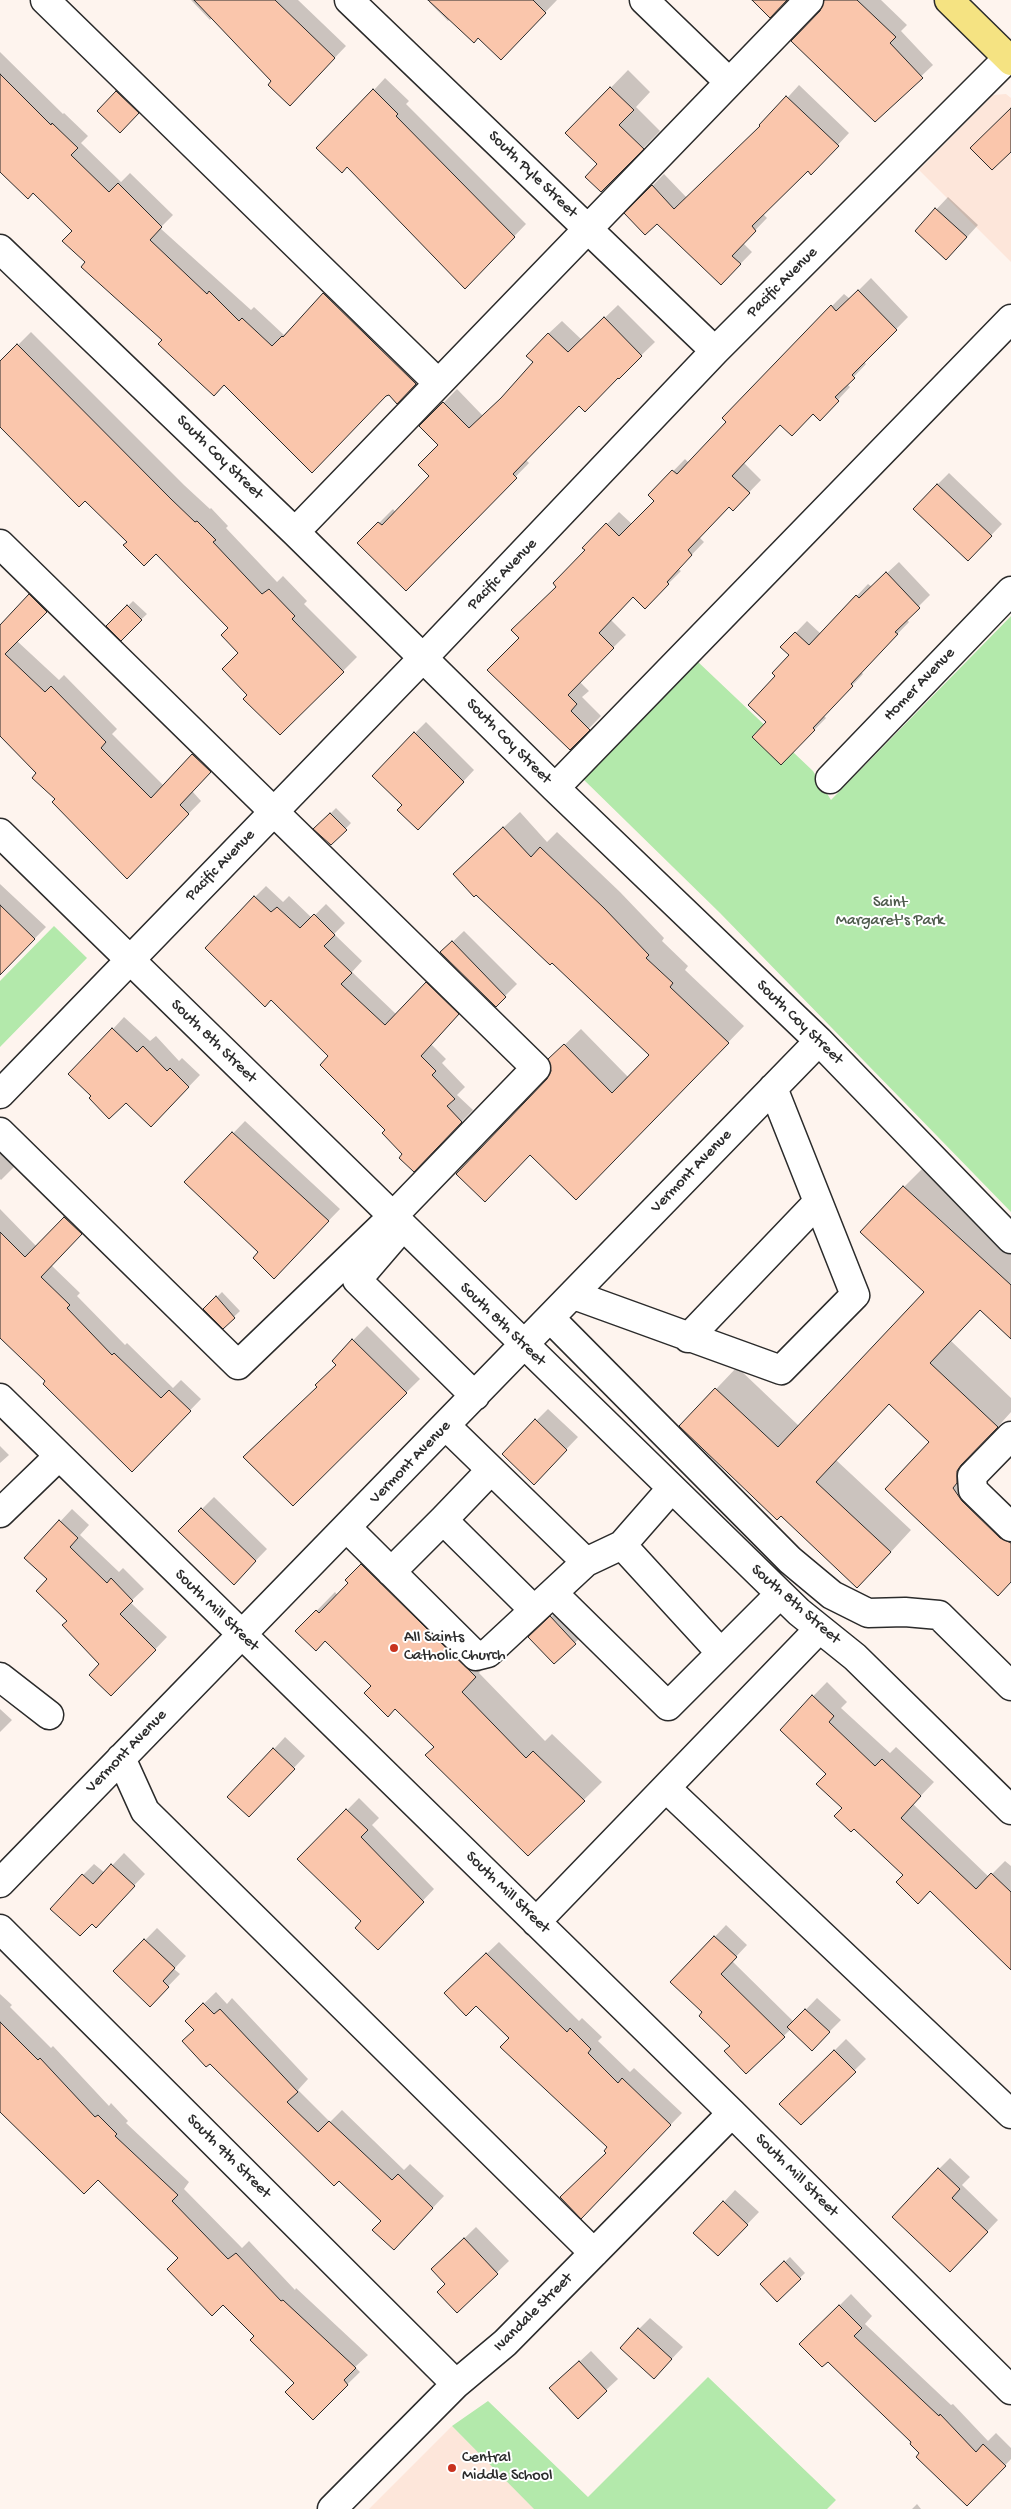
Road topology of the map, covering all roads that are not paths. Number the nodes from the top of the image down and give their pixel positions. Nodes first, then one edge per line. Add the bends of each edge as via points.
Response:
1 (45, 0) edge
2 (349, 0) edge
3 (644, 0) edge
4 (809, 0) edge
5 (949, 0) edge
6 (1009, 59) edge
7 (729, 82) junction
8 (587, 228) junction
9 (0, 249) edge
10 (1011, 319) edge
11 (715, 351) junction
12 (438, 383) junction
13 (295, 532) junction
14 (0, 544) edge
15 (1011, 591) edge
16 (423, 658) junction
17 (830, 779) dead end
18 (555, 788) junction
19 (273, 813) junction
20 (0, 833) edge
21 (129, 961) junction
22 (819, 1041) junction
23 (773, 1088) junction
24 (0, 1094) edge
25 (0, 1132) edge
26 (818, 1202) junction
27 (397, 1222) junction
28 (1011, 1239) edge
29 (574, 1295) junction
30 (551, 1319) junction
31 (688, 1338) junction
32 (524, 1346) junction
33 (475, 1396) junction
34 (0, 1398) edge
35 (446, 1426) junction
36 (1011, 1436) edge
37 (59, 1456) junction
38 (491, 1470) junction
39 (671, 1489) junction
40 (0, 1514) edge
41 (443, 1520) junction
42 (1011, 1527) edge
43 (347, 1528) junction
44 (622, 1545) junction
45 (586, 1562) junction
46 (391, 1572) junction
47 (780, 1594) junction
48 (544, 1602) junction
49 (819, 1628) junction
50 (242, 1635) junction
51 (721, 1653) junction
52 (0, 1677) edge
53 (1011, 1686) edge
54 (48, 1715) dead end
55 (121, 1758) junction
56 (666, 1788) junction
57 (1011, 1810) edge
58 (0, 1883) edge
59 (536, 1922) junction
60 (0, 1929) edge
61 (732, 2113) junction
62 (1011, 2114) edge
63 (594, 2252) junction
64 (456, 2384) junction
65 (1011, 2390) edge
66 (332, 2509) edge

1 - 12 street
2 - 8 street, South Pyle Street
3 - 7 street
4 - 7 street
5 - 6 main road
6 - 11 street, Pacific Avenue
7 - 8 street
8 - 11 street, South Pyle Street
8 - 12 street
9 - 13 street, South Coy Street
10 - 18 street
11 - 16 street, Pacific Avenue
12 - 13 street
13 - 16 street, South Coy Street
14 - 19 street
15 - 17 street, Homer Avenue
16 - 18 street, South Coy Street
16 - 19 street, Pacific Avenue
18 - 22 street, South Coy Street
19 - 21 street, Pacific Avenue
19 - 27 street via 536,1068
20 - 21 street, South 8th Street
21 - 24 street, Pacific Avenue
21 - 27 street, South 8th Street
22 - 23 street, Vermont Avenue
22 - 28 street, South Coy Street
23 - 26 street
23 - 29 street, Vermont Avenue
25 - 27 street via 238,1365
26 - 31 street
26 - 31 street via 855,1295 780,1370
27 - 32 street, South 8th Street
27 - 33 street via 357,1280
29 - 30 street, Vermont Avenue
29 - 31 street
30 - 32 street, Vermont Avenue
30 - 53 street via 790,1560 832,1595 868,1613 939,1615
32 - 33 street, Vermont Avenue
32 - 39 street, South 8th Street
33 - 35 street, Vermont Avenue
34 - 37 street, South Mill Street
35 - 38 street
35 - 43 street, Vermont Avenue
36 - 42 street via 972,1476 974,1490
37 - 40 street
37 - 50 street, South Mill Street
38 - 41 street
38 - 45 street
39 - 44 street
39 - 47 street, South 8th Street
41 - 46 street
41 - 48 street
43 - 46 street
43 - 50 street, Vermont Avenue
44 - 45 street
44 - 51 street
45 - 48 street
46 - 48 street via 476,1656 488,1653
47 - 49 street, South 8th Street
47 - 51 street
48 - 51 street via 668,1706
49 - 56 street
49 - 57 street, South 8th Street via 855,1657
50 - 55 street, Vermont Avenue
50 - 59 street, South Mill Street
52 - 54 street
55 - 58 street, Vermont Avenue
55 - 63 street via 144,1811
56 - 59 street
56 - 62 street
59 - 61 street, South Mill Street
60 - 64 street, South 9th Street
61 - 63 street, Ivandale Street
61 - 65 street, South Mill Street
63 - 64 street, Ivandale Street via 504,2343
64 - 66 street, Ivandale Street

